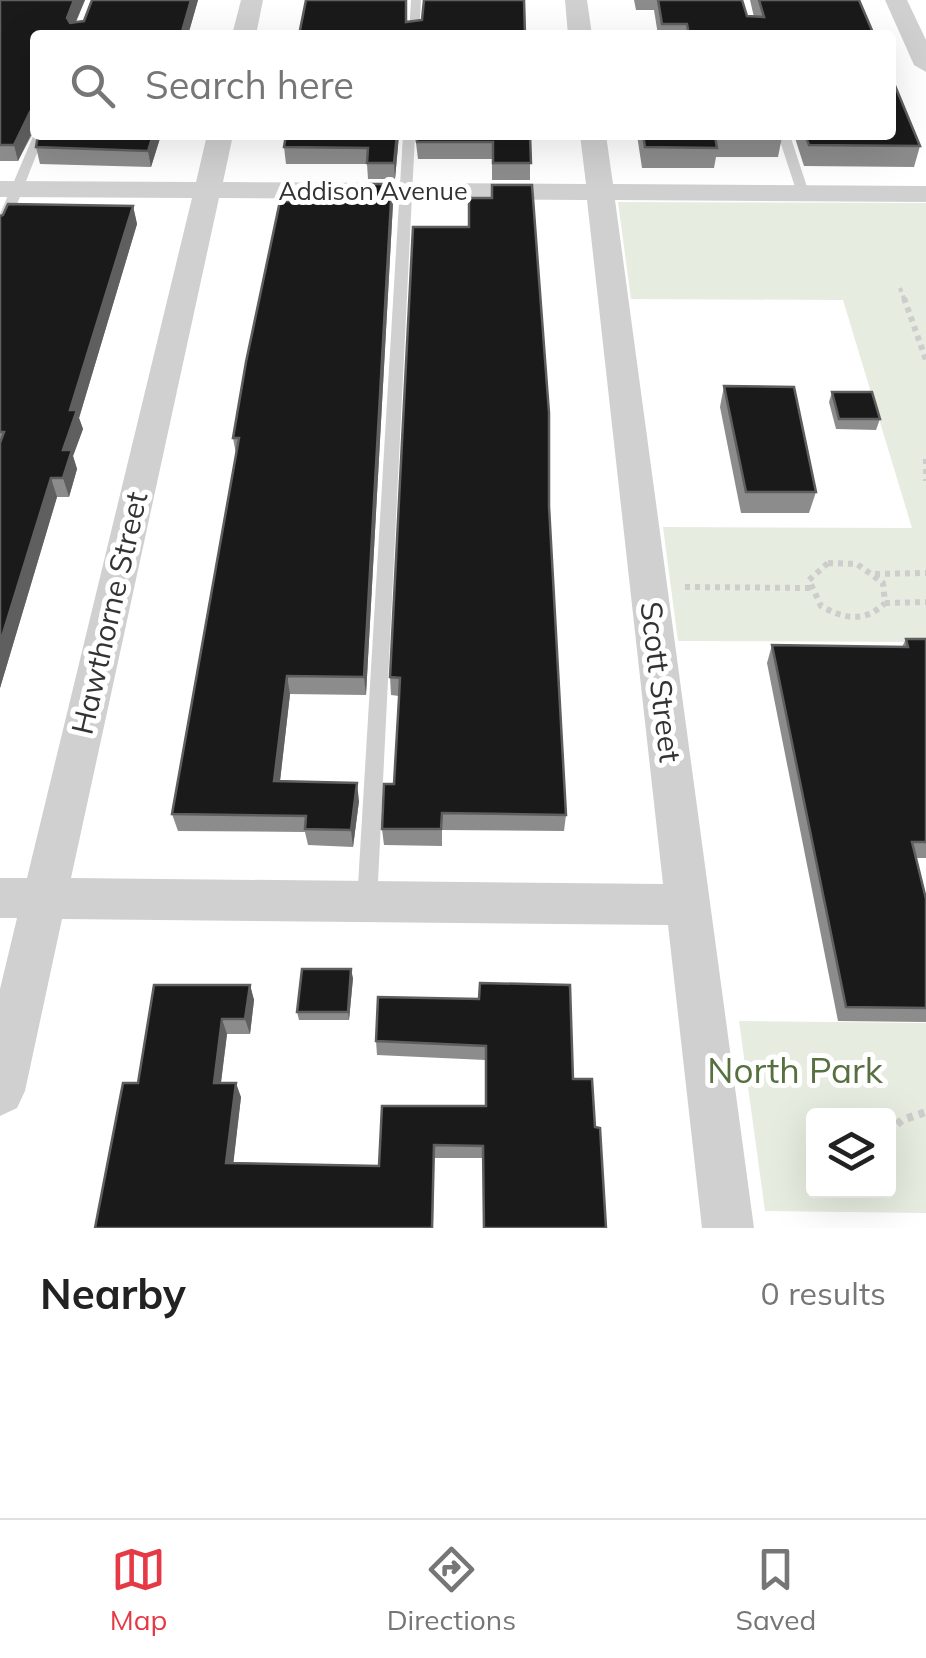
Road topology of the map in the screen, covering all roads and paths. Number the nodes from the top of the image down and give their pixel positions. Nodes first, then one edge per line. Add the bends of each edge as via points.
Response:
1 (252, 0) edge
2 (416, 0) edge
3 (576, 0) edge
4 (896, 0) edge
5 (245, 30) edge
6 (414, 30) edge
7 (579, 30) edge
8 (926, 65) edge
9 (35, 140) edge
10 (219, 140) edge
11 (409, 140) edge
12 (594, 140) edge
13 (786, 140) edge
14 (8, 189) edge
15 (206, 190) junction
16 (406, 191) junction
17 (600, 192) junction
18 (802, 193) junction
19 (926, 194) edge
20 (0, 230) edge
21 (900, 288) dead end
22 (926, 360) edge
23 (926, 458) edge
24 (926, 482) edge
25 (926, 573) edge
26 (875, 574) junction
27 (648, 586) junction
28 (810, 588) junction
29 (926, 602) edge
30 (885, 603) junction
31 (0, 898) edge
32 (44, 899) junction
33 (367, 902) junction
34 (688, 905) junction
35 (0, 1091) edge
36 (926, 1112) edge
37 (896, 1125) edge
38 (728, 1228) edge

1 - 5 street
2 - 6 lane
3 - 7 street
4 - 8 street
9 - 14 lane
10 - 15 street, Hawthorne Street
11 - 16 lane
12 - 17 street, Scott Street
13 - 18 lane
14 - 15 street, Addison Avenue
14 - 20 lane
15 - 16 street, Addison Avenue
15 - 32 street, Hawthorne Street
16 - 17 street, Addison Avenue
16 - 33 lane
17 - 18 street, Addison Avenue
17 - 27 street, Scott Street
18 - 19 street, Addison Avenue
21 - 22 path
23 - 24 path
25 - 26 path
26 - 28 path via 857,564 828,563 814,572
26 - 30 path
27 - 28 path
27 - 34 street, Scott Street
28 - 30 path via 821,606 847,618 872,615
29 - 30 path
31 - 32 street
32 - 33 street
32 - 35 street, Hawthorne Street
33 - 34 street
34 - 38 street, Scott Street
36 - 37 path

